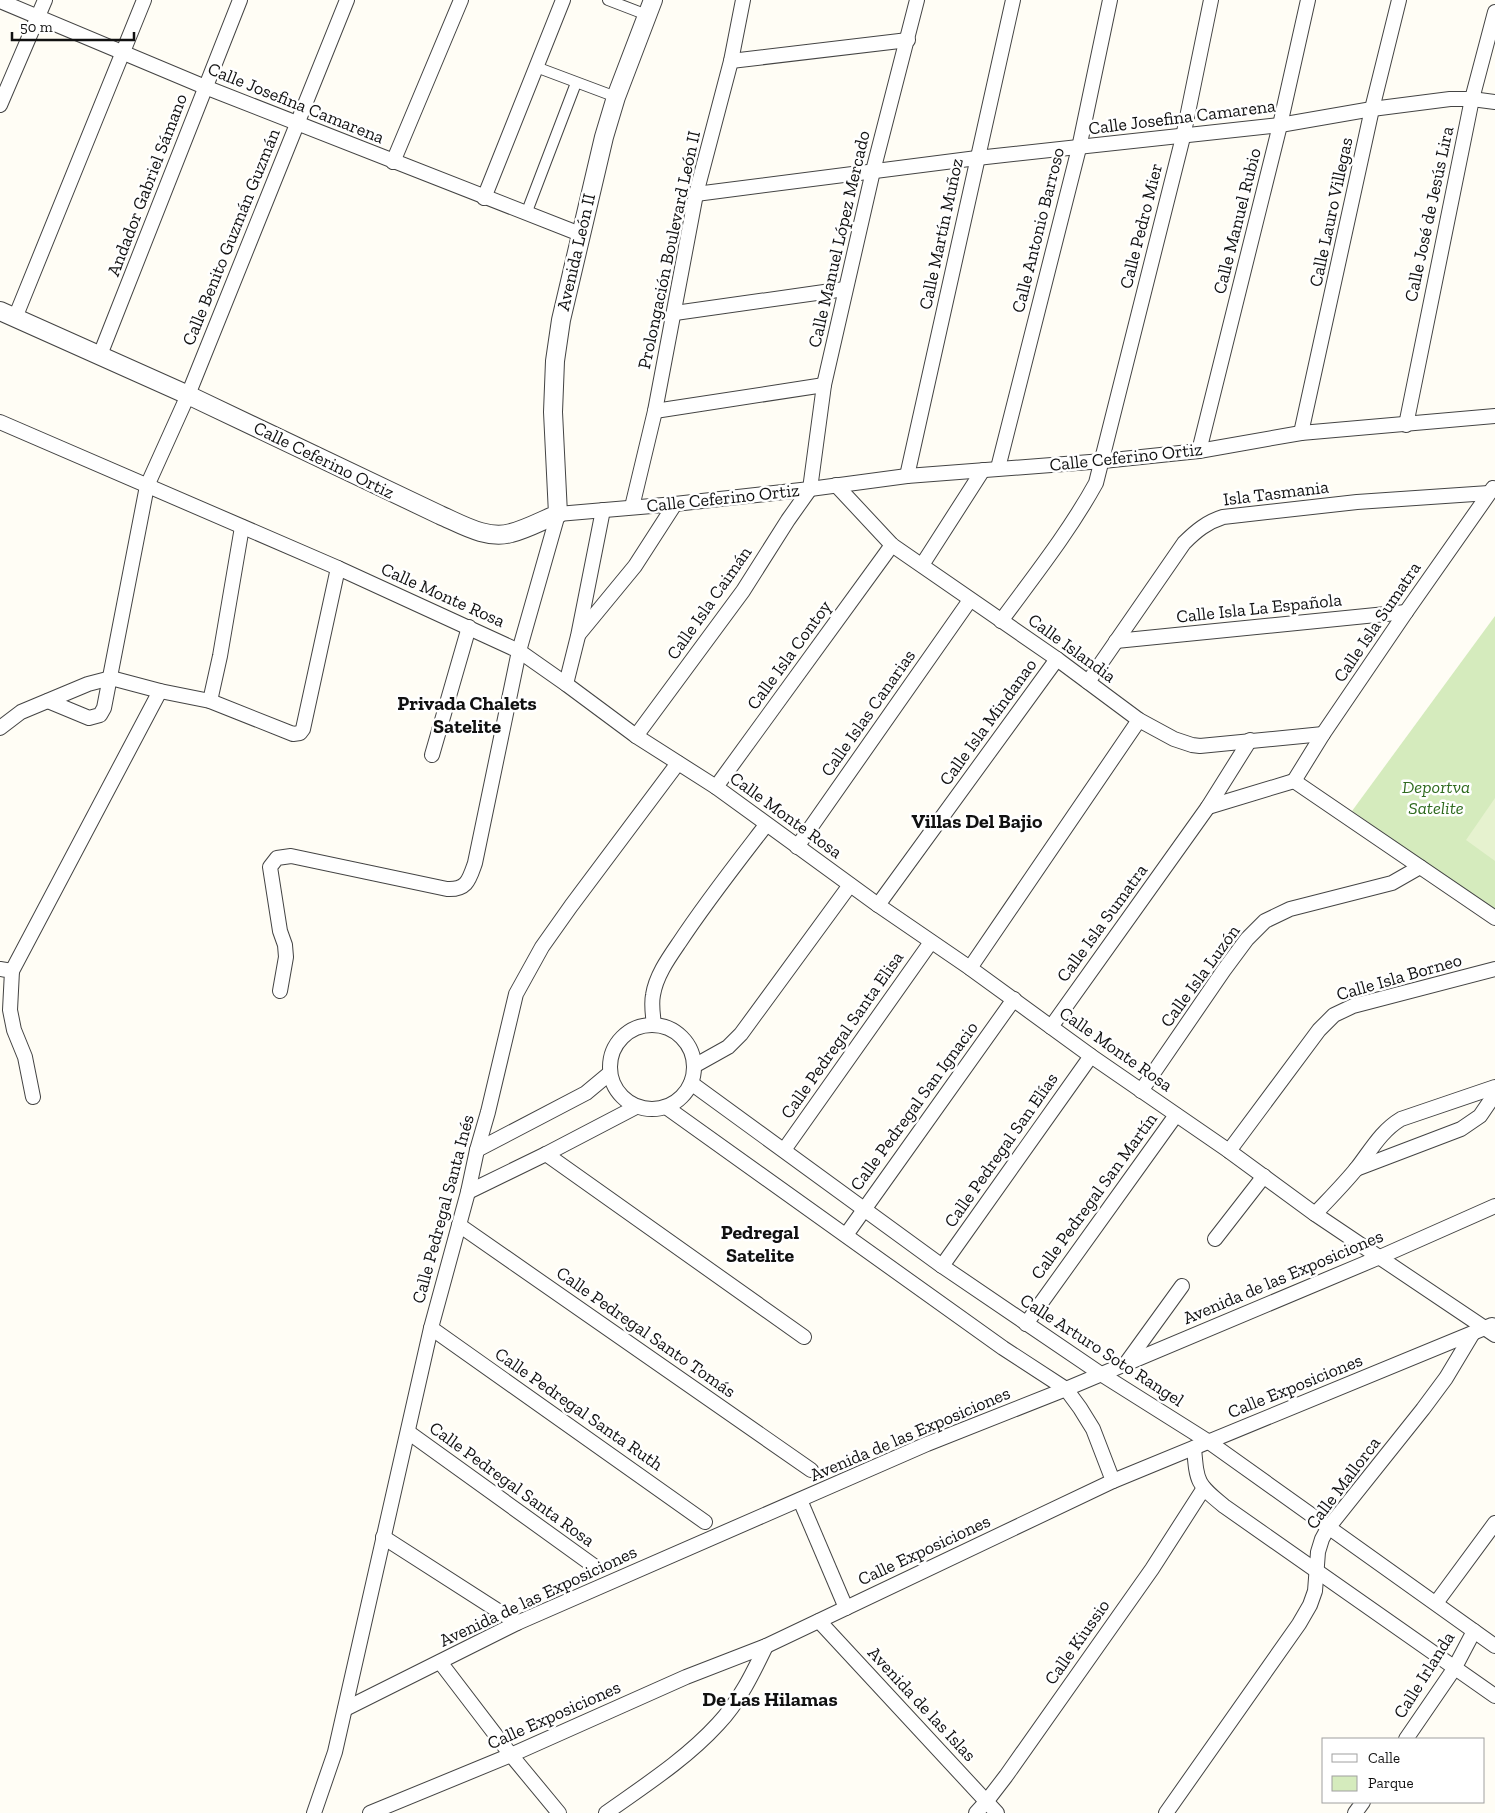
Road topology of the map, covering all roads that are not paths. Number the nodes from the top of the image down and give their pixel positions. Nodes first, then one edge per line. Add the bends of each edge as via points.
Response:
1 (45, 0) edge
2 (144, 0) edge
3 (240, 0) edge
4 (347, 0) edge
5 (461, 0) edge
6 (563, 0) edge
7 (608, 0) edge
8 (742, 0) edge
9 (918, 0) edge
10 (1013, 0) edge
11 (1110, 0) edge
12 (1211, 0) edge
13 (1308, 0) edge
14 (1399, 0) edge
15 (0, 1) edge
16 (650, 7) edge
17 (1495, 12) edge
18 (39, 17) junction
19 (908, 40) junction
20 (122, 52) junction
21 (731, 60) junction
22 (536, 67) junction
23 (576, 83) junction
24 (205, 87) junction
25 (616, 97) junction
26 (1472, 99) junction
27 (1495, 102) edge
28 (0, 105) edge
29 (1372, 109) junction
30 (296, 124) junction
31 (1280, 125) junction
32 (1183, 137) junction
33 (1079, 148) junction
34 (977, 158) junction
35 (393, 162) junction
36 (873, 171) junction
37 (696, 194) junction
38 (484, 198) junction
39 (526, 214) junction
40 (580, 234) junction
41 (846, 289) junction
42 (675, 313) junction
43 (8, 315) edge
44 (100, 355) junction
45 (824, 385) junction
46 (188, 394) junction
47 (656, 411) junction
48 (1495, 416) edge
49 (0, 422) edge
50 (1406, 425) junction
51 (1301, 433) junction
52 (1199, 451) junction
53 (1103, 461) junction
54 (998, 468) junction
55 (982, 470) junction
56 (907, 476) junction
57 (836, 485) junction
58 (147, 486) junction
59 (810, 489) junction
60 (1492, 489) edge
61 (675, 504) junction
62 (632, 507) junction
63 (603, 510) junction
64 (558, 514) junction
65 (242, 527) junction
66 (892, 545) junction
67 (922, 565) junction
68 (338, 568) junction
69 (970, 600) junction
70 (1406, 612) junction
71 (1002, 621) junction
72 (469, 627) junction
73 (578, 636) junction
74 (1116, 641) junction
75 (519, 651) junction
76 (1057, 659) junction
77 (111, 678) junction
78 (1088, 682) junction
79 (566, 684) junction
80 (160, 692) junction
81 (48, 701) junction
82 (210, 701) junction
83 (1139, 720) junction
84 (0, 728) edge
85 (1323, 734) junction
86 (636, 736) junction
87 (1250, 740) junction
88 (432, 754) dead end
89 (678, 763) junction
90 (1294, 781) junction
91 (716, 787) junction
92 (1208, 807) junction
93 (766, 825) junction
94 (797, 847) junction
95 (1420, 867) junction
96 (850, 885) junction
97 (878, 905) junction
98 (1495, 918) edge
99 (931, 942) junction
100 (970, 968) junction
101 (1495, 969) edge
102 (6, 971) edge
103 (280, 991) dead end
104 (1014, 999) junction
105 (654, 1025) junction
106 (1051, 1026) junction
107 (1091, 1056) junction
108 (694, 1066) junction
109 (610, 1073) junction
110 (691, 1083) junction
111 (1495, 1087) edge
112 (1141, 1091) junction
113 (1495, 1094) edge
114 (33, 1098) dead end
115 (636, 1106) junction
116 (666, 1107) junction
117 (1176, 1115) junction
118 (477, 1150) junction
119 (784, 1150) junction
120 (1229, 1150) junction
121 (546, 1154) junction
122 (1356, 1168) junction
123 (1264, 1176) junction
124 (468, 1192) junction
125 (1495, 1206) edge
126 (863, 1210) junction
127 (1316, 1214) junction
128 (459, 1225) junction
129 (846, 1235) junction
130 (1215, 1239) dead end
131 (1380, 1257) junction
132 (942, 1266) junction
133 (1182, 1286) dead end
134 (1026, 1324) junction
135 (431, 1328) junction
136 (1487, 1330) edge
137 (804, 1337) dead end
138 (1126, 1363) junction
139 (1101, 1374) junction
140 (1066, 1390) junction
141 (408, 1432) junction
142 (1209, 1442) junction
143 (1194, 1448) junction
144 (811, 1470) dead end
145 (1113, 1481) junction
146 (1204, 1488) junction
147 (800, 1500) junction
148 (705, 1522) dead end
149 (1495, 1523) edge
150 (1328, 1528) junction
151 (383, 1537) junction
152 (594, 1566) dead end
153 (1316, 1572) junction
154 (1436, 1603) junction
155 (846, 1608) junction
156 (819, 1621) junction
157 (517, 1623) junction
158 (1474, 1631) junction
159 (766, 1646) junction
160 (1495, 1646) edge
161 (440, 1662) junction
162 (1454, 1669) junction
163 (1495, 1696) edge
164 (345, 1709) junction
165 (1407, 1738) edge
166 (511, 1755) junction
167 (986, 1802) junction
168 (314, 1813) edge
169 (370, 1813) edge
170 (559, 1813) edge
171 (606, 1813) edge
172 (976, 1813) edge
173 (997, 1813) edge
174 (1166, 1813) edge

1 - 18 street
2 - 20 street
3 - 24 street, Andador Gabriel Sámano
4 - 30 street, Calle Benito Guzmán Guzmán
5 - 35 street
6 - 22 street
7 - 16 street
8 - 21 street, Prolongación Boulevard León II
9 - 19 street, Calle Manuel López Mercado
10 - 34 street, Calle Martín Muñoz
11 - 33 street, Calle Antonio Barroso
12 - 32 street, Calle Pedro Mier
13 - 31 street, Calle Manuel Rubio
14 - 29 street, Calle Lauro Villegas
15 - 18 street, Calle Josefina Camarena
16 - 25 street, Avenida León II
17 - 26 street, Calle José de Jesús Lira
18 - 20 street, Calle Josefina Camarena
18 - 28 street
19 - 21 street
19 - 36 street, Calle Manuel López Mercado
20 - 24 street, Calle Josefina Camarena
20 - 43 street
21 - 37 street, Prolongación Boulevard León II
22 - 23 street
22 - 38 street
23 - 25 street
23 - 39 street
24 - 30 street, Calle Josefina Camarena
24 - 44 street, Andador Gabriel Sámano
25 - 40 street, Avenida León II
26 - 27 street, Calle Josefina Camarena
26 - 29 street, Calle Josefina Camarena
26 - 50 street, Calle José de Jesús Lira
29 - 31 street, Calle Josefina Camarena
29 - 51 street, Calle Lauro Villegas
30 - 35 street, Calle Josefina Camarena
30 - 46 street, Calle Benito Guzmán Guzmán
31 - 32 street, Calle Josefina Camarena
31 - 52 street, Calle Manuel Rubio
32 - 33 street, Calle Josefina Camarena
32 - 53 street, Calle Pedro Mier
33 - 34 street, Calle Josefina Camarena
33 - 54 street, Calle Antonio Barroso
34 - 36 street, Calle Josefina Camarena
34 - 56 street, Calle Martín Muñoz
35 - 38 street, Calle Josefina Camarena
36 - 37 street, Calle Josefina Camarena
36 - 41 street, Calle Manuel López Mercado
37 - 42 street, Prolongación Boulevard León II
38 - 39 street, Calle Josefina Camarena
39 - 40 street, Calle Josefina Camarena
40 - 64 street, Avenida León II via 555,361 553,412
41 - 42 street
41 - 45 street, Calle Manuel López Mercado
42 - 47 street, Prolongación Boulevard León II
43 - 44 street, Calle Ceferino Ortiz
44 - 46 street, Calle Ceferino Ortiz
45 - 47 street
45 - 59 street, Calle Manuel López Mercado
46 - 58 street, Calle Benito Guzmán Guzmán
46 - 64 street, Calle Ceferino Ortiz via 440,515 490,534 510,534
47 - 62 street, Prolongación Boulevard León II
48 - 50 street, Calle Ceferino Ortiz
49 - 58 street, Calle Monte Rosa
50 - 51 street, Calle Ceferino Ortiz
51 - 52 street, Calle Ceferino Ortiz
52 - 53 street, Calle Ceferino Ortiz
53 - 54 street, Calle Ceferino Ortiz
53 - 71 street via 1096,483 1082,507
54 - 55 street, Calle Ceferino Ortiz
55 - 56 street, Calle Ceferino Ortiz
55 - 67 street
56 - 57 street, Calle Ceferino Ortiz
57 - 59 street, Calle Ceferino Ortiz
57 - 66 street, Calle Islandia
58 - 65 street, Calle Monte Rosa
58 - 77 street, Calle Benito Guzmán Guzmán
59 - 61 street, Calle Ceferino Ortiz
59 - 86 street, Calle Isla Caimán via 743,591
60 - 70 street, Calle Isla Sumatra
60 - 74 street, Isla Tasmania via 1223,516 1213,520 1184,543
61 - 62 street, Calle Ceferino Ortiz
61 - 73 street via 635,566
62 - 63 street, Calle Ceferino Ortiz
63 - 64 street, Calle Ceferino Ortiz
63 - 73 street
64 - 75 street
65 - 68 street, Calle Monte Rosa
65 - 82 street
66 - 67 street, Calle Islandia
66 - 91 street, Calle Isla Contoy
67 - 69 street, Calle Islandia
68 - 72 street, Calle Monte Rosa
68 - 82 street via 300,733 293,734
69 - 71 street, Calle Islandia
69 - 94 street, Calle Islas Canarias
70 - 74 street, Calle Isla La Española
70 - 85 street, Calle Isla Sumatra
71 - 76 street, Calle Islandia
72 - 75 street, Calle Monte Rosa
72 - 88 street
73 - 79 street
74 - 78 street, Isla Tasmania
75 - 79 street, Calle Monte Rosa
75 - 103 street via 470,878 455,890 336,864 291,856 277,858 270,868 285,951
76 - 78 street, Calle Islandia
76 - 97 street, Calle Isla Mindanao
77 - 80 street
77 - 81 street
77 - 81 street, Calle Benito Guzmán Guzmán via 100,715 89,718
78 - 83 street, Calle Islandia
79 - 86 street, Calle Monte Rosa
80 - 82 street
80 - 102 street
81 - 84 street via 21,712
83 - 87 street, Calle Islandia via 1192,746
83 - 100 street
85 - 87 street, Calle Islandia
85 - 90 street, Calle Isla Sumatra
86 - 89 street, Calle Monte Rosa
87 - 92 street, Calle Isla Sumatra
89 - 91 street, Calle Monte Rosa
89 - 118 street, Calle Pedregal Santa Inés via 565,914 516,994
90 - 92 street
90 - 95 street
91 - 93 street, Calle Monte Rosa
92 - 106 street, Calle Isla Sumatra
93 - 94 street, Calle Monte Rosa
93 - 105 street via 668,960 653,994
94 - 96 street, Calle Monte Rosa
95 - 98 street
95 - 112 street, Calle Isla Luzón via 1392,883 1290,910 1264,921 1224,970
96 - 97 street, Calle Monte Rosa
96 - 108 street via 741,1034 728,1047
97 - 99 street, Calle Monte Rosa
99 - 100 street, Calle Monte Rosa
99 - 119 street, Calle Pedregal Santa Elisa
100 - 104 street, Calle Monte Rosa
101 - 120 street, Calle Isla Borneo via 1353,1006 1334,1015 1299,1054
102 - 114 street via 14,1030 25,1057
104 - 106 street, Calle Monte Rosa
104 - 126 street, Calle Pedregal San Ignacio
105 - 108 street via 666,1028 686,1042
105 - 109 street via 639,1027 626,1034 611,1058
106 - 107 street, Calle Monte Rosa
107 - 112 street, Calle Monte Rosa
107 - 132 street, Calle Pedregal San Elías
108 - 110 street
109 - 115 street via 619,1093
109 - 118 street via 586,1094
110 - 116 street via 681,1098
110 - 119 street, Calle Arturo Soto Rangel
111 - 122 street via 1401,1120 1383,1133
112 - 117 street, Calle Monte Rosa
113 - 122 street via 1480,1116 1461,1129
115 - 116 street via 651,1110
115 - 121 street
116 - 129 street
117 - 120 street, Calle Monte Rosa
117 - 134 street, Calle Pedregal San Martín
118 - 124 street, Calle Pedregal Santa Inés
119 - 126 street, Calle Arturo Soto Rangel
120 - 123 street, Calle Monte Rosa
121 - 124 street
121 - 137 street
122 - 127 street
123 - 127 street, Calle Monte Rosa
123 - 130 street
124 - 128 street, Calle Pedregal Santa Inés
125 - 131 street, Avenida de las Exposiciones
126 - 129 street, Calle Pedregal San Ignacio
126 - 132 street, Calle Arturo Soto Rangel
127 - 131 street, Calle Monte Rosa
128 - 135 street, Calle Pedregal Santa Inés
128 - 144 street, Calle Pedregal Santo Tomás
129 - 140 street
131 - 136 street, Calle Monte Rosa
131 - 138 street, Avenida de las Exposiciones
132 - 134 street, Calle Arturo Soto Rangel
133 - 138 street
134 - 139 street, Calle Arturo Soto Rangel
135 - 141 street, Calle Pedregal Santa Inés
135 - 148 street, Calle Pedregal Santa Ruth
136 - 142 street, Calle Exposiciones
136 - 150 street, Calle Mallorca via 1461,1354 1435,1394
138 - 139 street, Avenida de las Exposiciones
139 - 140 street, Avenida de las Exposiciones
139 - 142 street, Calle Arturo Soto Rangel
140 - 145 street via 1093,1429
140 - 147 street, Avenida de las Exposiciones via 927,1444
141 - 151 street, Calle Pedregal Santa Inés
141 - 152 street, Calle Pedregal Santa Rosa
142 - 143 street, Calle Exposiciones
142 - 150 street, Calle Arturo Soto Rangel
143 - 145 street, Calle Exposiciones
143 - 146 street via 1197,1478
145 - 155 street, Calle Exposiciones
146 - 153 street
146 - 167 street, Calle Kiussio via 1152,1569
147 - 155 street
147 - 157 street, Avenida de las Exposiciones
149 - 154 street
150 - 153 street, Calle Mallorca via 1318,1552
150 - 154 street, Calle Arturo Soto Rangel
151 - 157 street
151 - 164 street, Calle Pedregal Santa Inés
153 - 162 street
153 - 174 street, Calle Mallorca via 1315,1591 1299,1624
154 - 158 street, Calle Arturo Soto Rangel
155 - 156 street, Calle Exposiciones
156 - 159 street, Calle Exposiciones
156 - 167 street, Avenida de las Islas
157 - 161 street, Avenida de las Exposiciones
158 - 160 street, Calle Arturo Soto Rangel
158 - 162 street, Calle Irlanda
159 - 166 street, Calle Exposiciones via 686,1677
159 - 171 street via 753,1674 718,1724 693,1748
161 - 164 street, Avenida de las Exposiciones
161 - 166 street
162 - 163 street
162 - 165 street, Calle Irlanda
164 - 168 street, Calle Pedregal Santa Inés via 335,1752
166 - 169 street, Calle Exposiciones
166 - 170 street
167 - 172 street, Calle Kiussio
167 - 173 street, Avenida de las Islas

